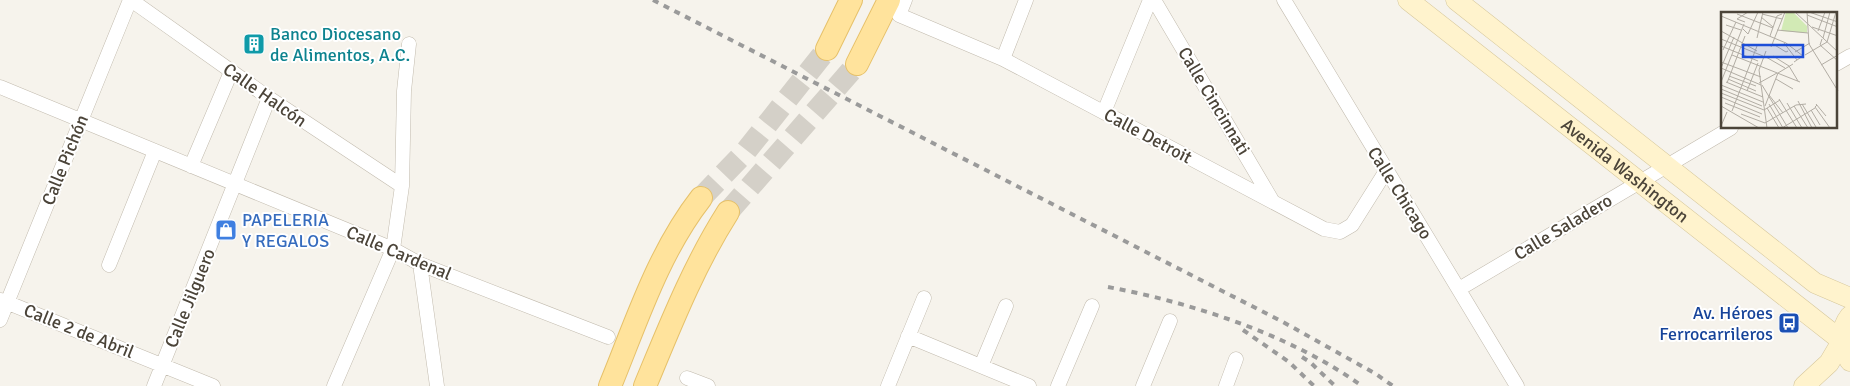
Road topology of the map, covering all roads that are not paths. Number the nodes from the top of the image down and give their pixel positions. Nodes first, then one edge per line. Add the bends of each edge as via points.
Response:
1 (131, 0) edge
2 (851, 0) edge
3 (889, 0) edge
4 (905, 0) edge
5 (1026, 0) edge
6 (1152, 0) edge
7 (1284, 0) edge
8 (1408, 0) edge
9 (1456, 0) edge
10 (410, 44) dead end
11 (827, 49) tunnel mouth
12 (1850, 56) edge
13 (1003, 59) junction
14 (1838, 63) edge
15 (857, 64) tunnel mouth
16 (231, 72) junction
17 (0, 87) edge
18 (269, 98) junction
19 (1104, 112) junction
20 (81, 120) junction
21 (1729, 129) edge
22 (155, 151) junction
23 (191, 166) junction
24 (1666, 166) junction
25 (1386, 171) junction
26 (1640, 181) junction
27 (236, 184) junction
28 (402, 186) junction
29 (701, 198) tunnel mouth
30 (1274, 203) junction
31 (728, 212) tunnel mouth
32 (393, 249) junction
33 (420, 264) junction
34 (109, 265) dead end
35 (1460, 289) junction
36 (924, 298) dead end
37 (1850, 298) edge
38 (4, 301) edge
39 (1006, 306) dead end
40 (1092, 306) dead end
41 (1850, 316) edge
42 (0, 320) edge
43 (1170, 321) dead end
44 (908, 336) junction
45 (608, 337) dead end
46 (1842, 341) junction
47 (1236, 359) dead end
48 (1850, 361) edge
49 (1829, 363) junction
50 (162, 365) junction
51 (980, 366) junction
52 (687, 378) dead end
53 (154, 386) edge
54 (213, 386) edge
55 (334, 386) edge
56 (437, 386) edge
57 (610, 386) edge
58 (645, 386) edge
59 (708, 386) edge
60 (888, 386) edge
61 (1030, 386) edge
62 (1058, 386) edge
63 (1143, 386) edge
64 (1226, 386) edge
65 (1517, 386) edge
66 (1804, 386) edge
67 (1827, 386) edge

1 - 16 street, Calle Halcón
1 - 20 street, Calle Pichón
2 - 11 main road
3 - 15 main road
4 - 13 street, Calle Detroit via 899,15
5 - 13 street
6 - 19 street
6 - 30 street, Calle Cincinnati
7 - 25 street, Calle Chicago
8 - 26 main road, Avenida Washington
9 - 24 main road, Avenida Washington
10 - 28 street via 404,99
12 - 14 street
13 - 19 street, Calle Detroit
16 - 18 street, Calle Halcón
16 - 23 street
17 - 20 street, Calle Cardenal
18 - 27 street, Calle Jilguero
18 - 28 street, Calle Halcón
19 - 30 street, Calle Detroit
20 - 22 street, Calle Cardenal
20 - 38 street, Calle Pichón
21 - 24 street, Calle Saladero
22 - 23 street, Calle Cardenal
22 - 34 street
23 - 27 street, Calle Cardenal
24 - 26 street, Calle Saladero
24 - 37 main road, Avenida Washington via 1815,283
25 - 30 street, Calle Detroit via 1352,225 1340,232 1324,229
25 - 35 street, Calle Chicago
26 - 35 street, Calle Saladero
26 - 46 main road, Avenida Washington
27 - 32 street, Calle Cardenal
27 - 50 street, Calle Jilguero
28 - 32 street
29 - 57 main road via 683,221 670,246
31 - 58 main road via 699,261
32 - 33 street, Calle Cardenal
32 - 55 street
33 - 45 street, Calle Cardenal
33 - 56 street
35 - 65 street, Calle Chicago
36 - 44 street
38 - 42 street, Calle Pichón
38 - 50 street, Calle 2 de Abril
39 - 51 street
40 - 62 street
41 - 46 main road
43 - 63 street
44 - 51 street
44 - 60 street
46 - 48 main road
46 - 49 main road
47 - 64 street
49 - 66 main road
49 - 67 main road
50 - 53 street, Calle Jilguero
50 - 54 street, Calle 2 de Abril
51 - 61 street
52 - 59 street

